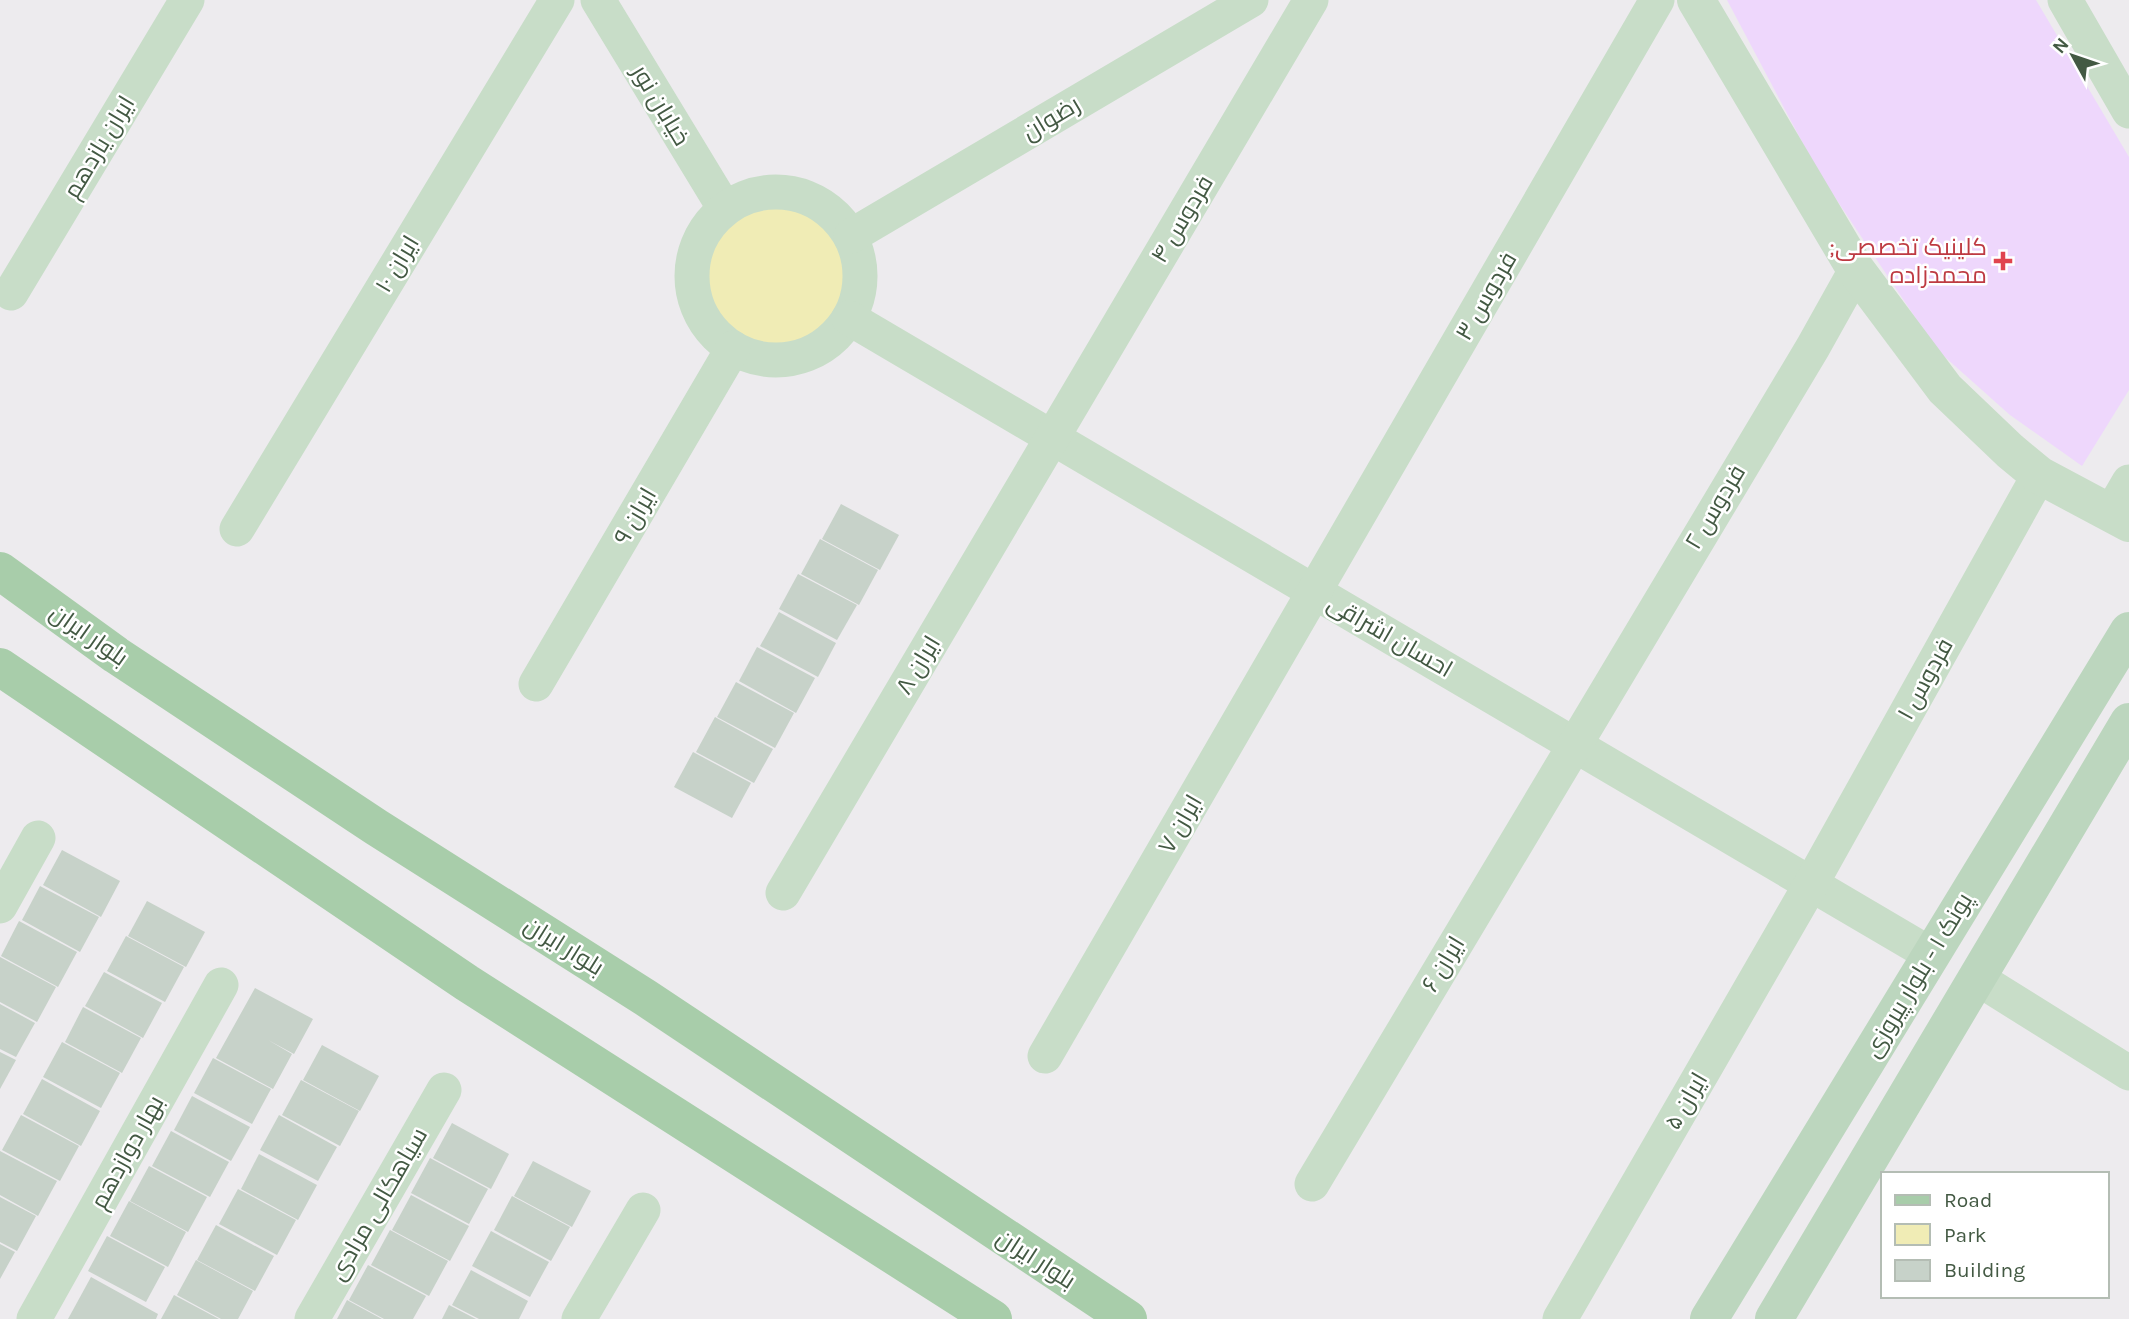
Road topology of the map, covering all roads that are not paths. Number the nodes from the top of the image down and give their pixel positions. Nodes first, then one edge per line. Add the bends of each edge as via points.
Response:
1 (187, 0) edge
2 (557, 0) edge
3 (598, 0) edge
4 (1251, 0) edge
5 (1311, 0) edge
6 (1657, 0) edge
7 (1696, 0) edge
8 (2066, 0) edge
9 (2129, 111) edge
10 (725, 209) junction
11 (851, 236) junction
12 (1856, 270) junction
13 (11, 293) dead end
14 (849, 318) junction
15 (733, 348) junction
16 (1053, 438) junction
17 (2039, 475) junction
18 (2123, 506) edge
19 (237, 529) dead end
20 (0, 572) edge
21 (1315, 592) junction
22 (2129, 631) edge
23 (0, 667) edge
24 (536, 684) dead end
25 (2129, 722) edge
26 (1573, 744) junction
27 (38, 838) dead end
28 (1811, 884) junction
29 (783, 893) dead end
30 (0, 906) edge
31 (1930, 954) junction
32 (1977, 978) junction
33 (221, 985) dead end
34 (1045, 1056) dead end
35 (2129, 1073) edge
36 (444, 1090) dead end
37 (1312, 1184) dead end
38 (642, 1210) dead end
39 (34, 1319) edge
40 (312, 1319) edge
41 (579, 1319) edge
42 (993, 1319) edge
43 (1128, 1319) edge
44 (1560, 1319) edge
45 (1709, 1319) edge
46 (1774, 1319) edge

1 - 13 street, ایران یازدهم
2 - 19 street, ایران ۱۰
3 - 10 street, خیابان نور
4 - 11 street, رضوان
5 - 16 street, فردوس ۴
6 - 21 street, فردوس ۳
7 - 12 street
8 - 9 street
10 - 11 street via 750,195 779,191 808,197 833,213
10 - 15 street via 706,229 695,254 692,281 698,308 712,331
11 - 14 street via 860,263 859,292
12 - 17 street via 1945,389
12 - 26 street, فردوس ۲
14 - 15 street via 832,339 810,353 758,358
14 - 16 street, احسان اشراقی
15 - 24 street, ایران ۹
16 - 21 street, احسان اشراقی
16 - 29 street, ایران ۸
17 - 18 street
17 - 28 street, فردوس ۱
20 - 43 main road, بلوار ایران via 376,827 646,998
21 - 26 street, احسان اشراقی
21 - 34 street, ایران ۷
22 - 31 main road, پونک ۱ - بلوار پیروزی
23 - 42 main road via 467,983
25 - 32 main road
26 - 28 street, احسان اشراقی
26 - 37 street, ایران ۶
27 - 30 street
28 - 31 street, احسان اشراقی
28 - 44 street, ایران ۵
31 - 45 main road, پونک ۱ - بلوار پیروزی
32 - 35 street
32 - 46 main road
33 - 39 street, بهار دوازدهم
36 - 40 street, سیاهکالی مرادی
38 - 41 street

